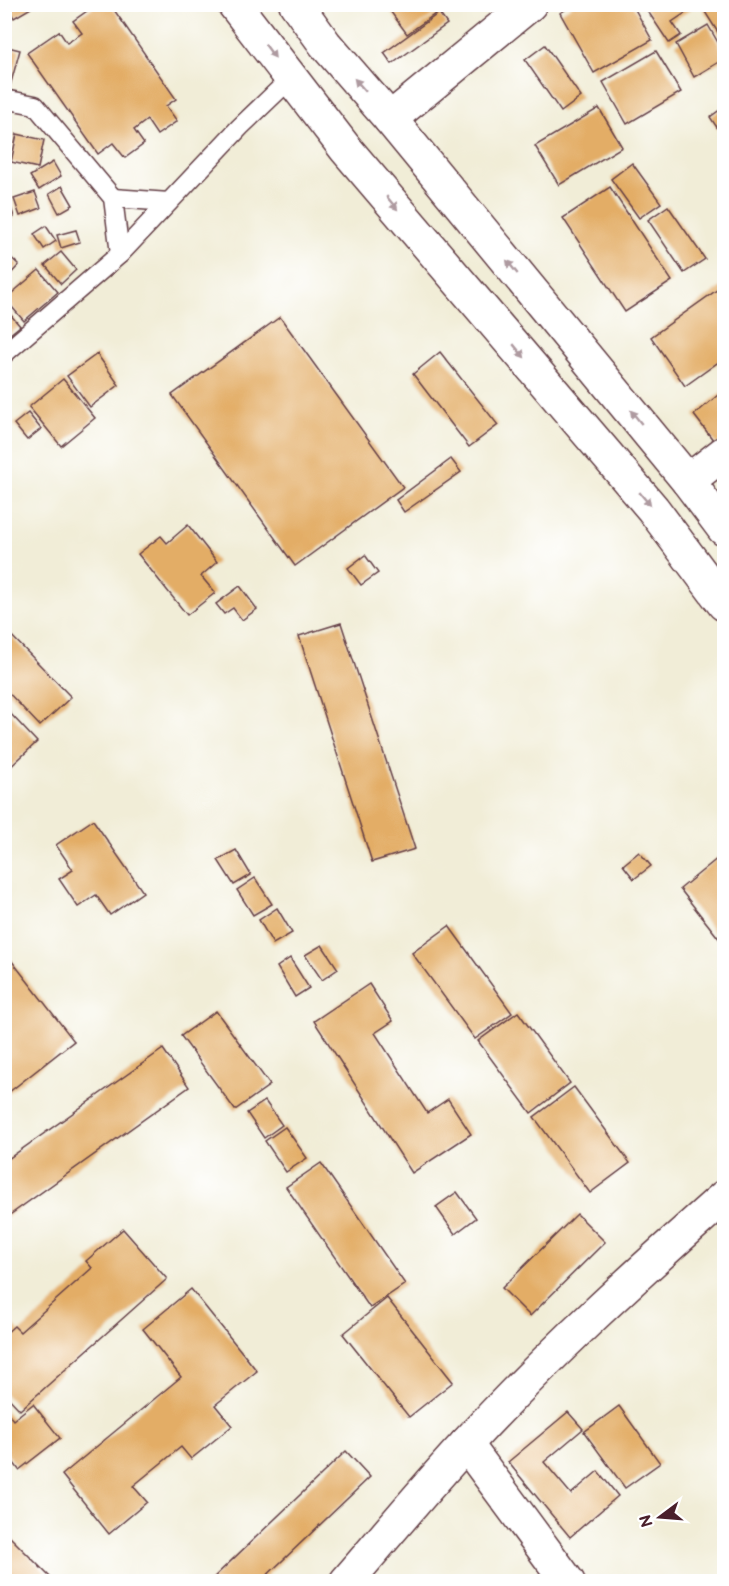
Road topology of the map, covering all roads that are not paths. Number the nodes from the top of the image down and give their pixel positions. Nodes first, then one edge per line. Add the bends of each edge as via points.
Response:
1 (234, 4) edge
2 (296, 4) edge
3 (530, 4) edge
4 (291, 78) junction
5 (4, 99) edge
6 (390, 119) junction
7 (113, 198) junction
8 (169, 202) junction
9 (120, 254) junction
10 (4, 354) edge
11 (724, 453) edge
12 (688, 481) junction
13 (724, 529) edge
14 (724, 604) edge
15 (724, 1197) edge
16 (466, 1443) junction
17 (346, 1581) edge
18 (568, 1581) edge

1 -> 4 street
6 -> 2 street
3 - 6 street
4 - 8 lane
4 -> 14 street via 345,148 653,509
5 - 7 lane via 35,105
12 -> 6 street
7 - 8 lane
7 - 9 lane
8 - 9 lane
9 - 10 lane
11 - 12 street
12 - 13 street
15 - 16 street via 570,1337
16 - 17 street
16 - 18 street

